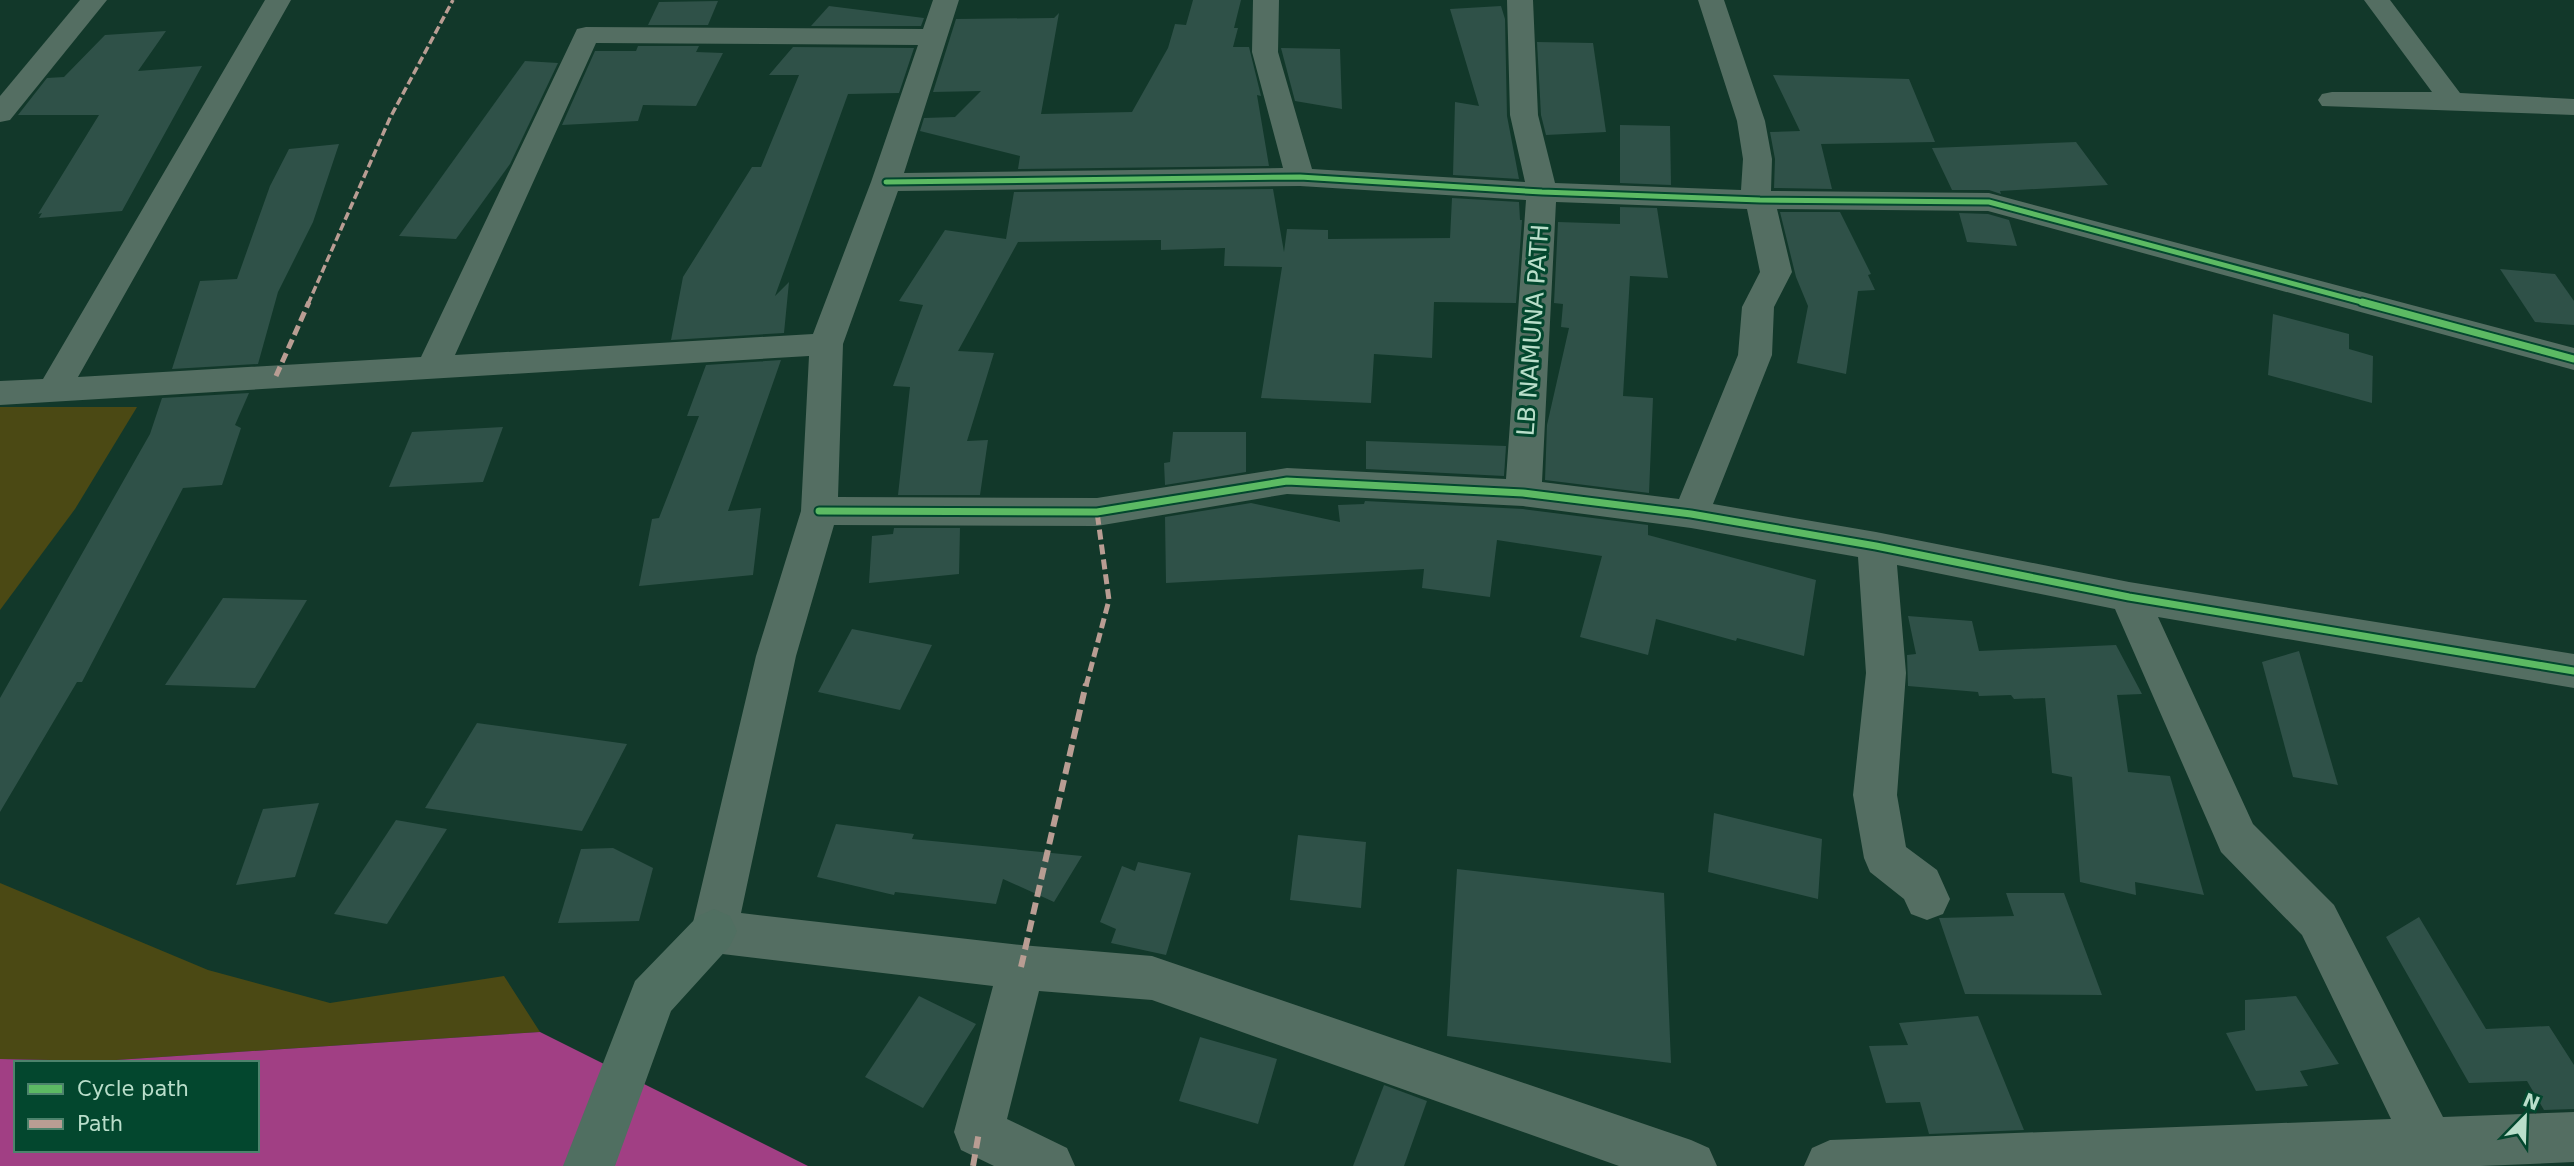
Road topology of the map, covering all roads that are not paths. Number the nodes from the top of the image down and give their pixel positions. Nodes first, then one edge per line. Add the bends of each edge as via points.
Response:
1 (94, 0) edge
2 (278, 0) edge
3 (946, 0) edge
4 (1266, 0) edge
5 (1520, 0) edge
6 (1711, 0) edge
7 (2377, 0) edge
8 (934, 37) junction
9 (2332, 100) dead end
10 (2452, 101) junction
11 (2574, 107) edge
12 (0, 114) edge
13 (1300, 177) junction
14 (886, 182) junction
15 (1542, 191) junction
16 (1760, 200) junction
17 (826, 344) junction
18 (2574, 359) edge
19 (433, 366) junction
20 (53, 391) junction
21 (0, 393) edge
22 (1523, 493) junction
23 (819, 511) junction
24 (1691, 514) junction
25 (1876, 546) junction
26 (2129, 597) junction
27 (2574, 671) edge
28 (1927, 899) dead end
29 (714, 931) junction
30 (1021, 967) junction
31 (2574, 1137) edge
32 (2429, 1143) junction
33 (589, 1166) edge
34 (1049, 1166) edge
35 (1691, 1166) edge
36 (1830, 1166) edge

1 - 12 street
2 - 20 street
3 - 8 street
4 - 13 street via 1265,52
5 - 15 street, LB NAMUNA PATH via 1524,115
6 - 16 street via 1751,122
7 - 10 street
8 - 14 street
8 - 19 street via 586,35
9 - 10 street
10 - 11 street
13 - 14 street
13 - 15 street
14 - 17 street
15 - 16 street
15 - 22 street, LB NAMUNA PATH
16 - 18 street via 1989,201
16 - 24 street via 1776,272 1758,307 1755,355
17 - 19 street
17 - 23 street
19 - 20 street
20 - 21 street
22 - 23 street via 1287,481 1097,512
22 - 24 street
23 - 29 street via 776,656
24 - 25 street
25 - 26 street
25 - 28 street via 1886,673 1875,795 1886,858 1921,886
26 - 27 street
26 - 32 street via 2237,838 2318,920
29 - 30 street
29 - 33 street via 652,997
30 - 34 street via 978,1132
30 - 35 street via 1152,978
31 - 32 street
32 - 36 street

